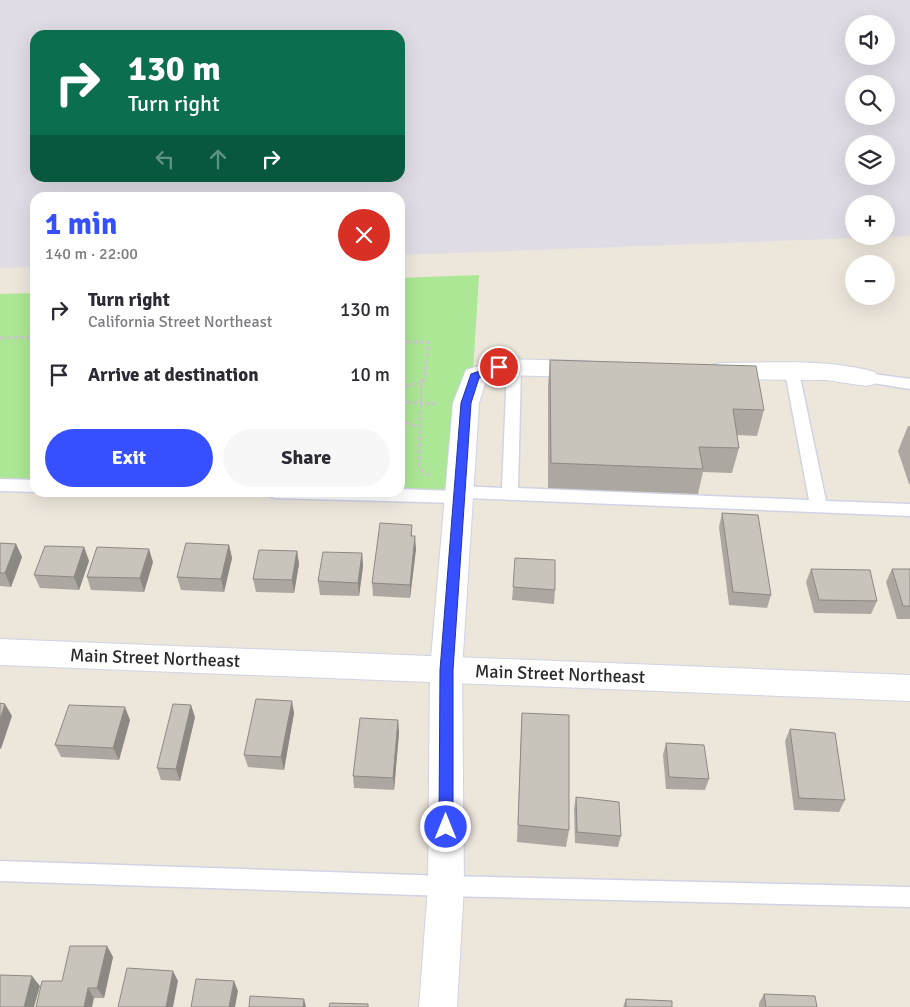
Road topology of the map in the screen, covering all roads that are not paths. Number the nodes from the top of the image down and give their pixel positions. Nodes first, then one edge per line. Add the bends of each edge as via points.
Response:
1 (514, 368) junction
2 (614, 369) edge
3 (703, 370) edge
4 (792, 372) junction
5 (866, 378) joint
6 (910, 384) edge
7 (0, 485) edge
8 (30, 486) edge
9 (405, 494) edge
10 (510, 494) junction
11 (450, 495) junction
12 (820, 507) junction
13 (910, 510) edge
14 (0, 652) edge
15 (446, 670) junction
16 (910, 688) edge
17 (0, 871) edge
18 (446, 886) junction
19 (910, 897) edge
20 (438, 1007) edge

1 - 2 street
1 - 10 lane
1 - 11 street via 499,367 475,376 466,403
3 - 4 street
4 - 5 street via 826,372
4 - 12 lane
5 - 6 lane
7 - 8 lane
9 - 11 lane
10 - 11 lane
10 - 12 lane
11 - 15 street
12 - 13 lane
14 - 15 street, Main Street Northeast
15 - 16 street, Main Street Northeast
15 - 18 street
17 - 18 lane
18 - 19 lane
18 - 20 street

